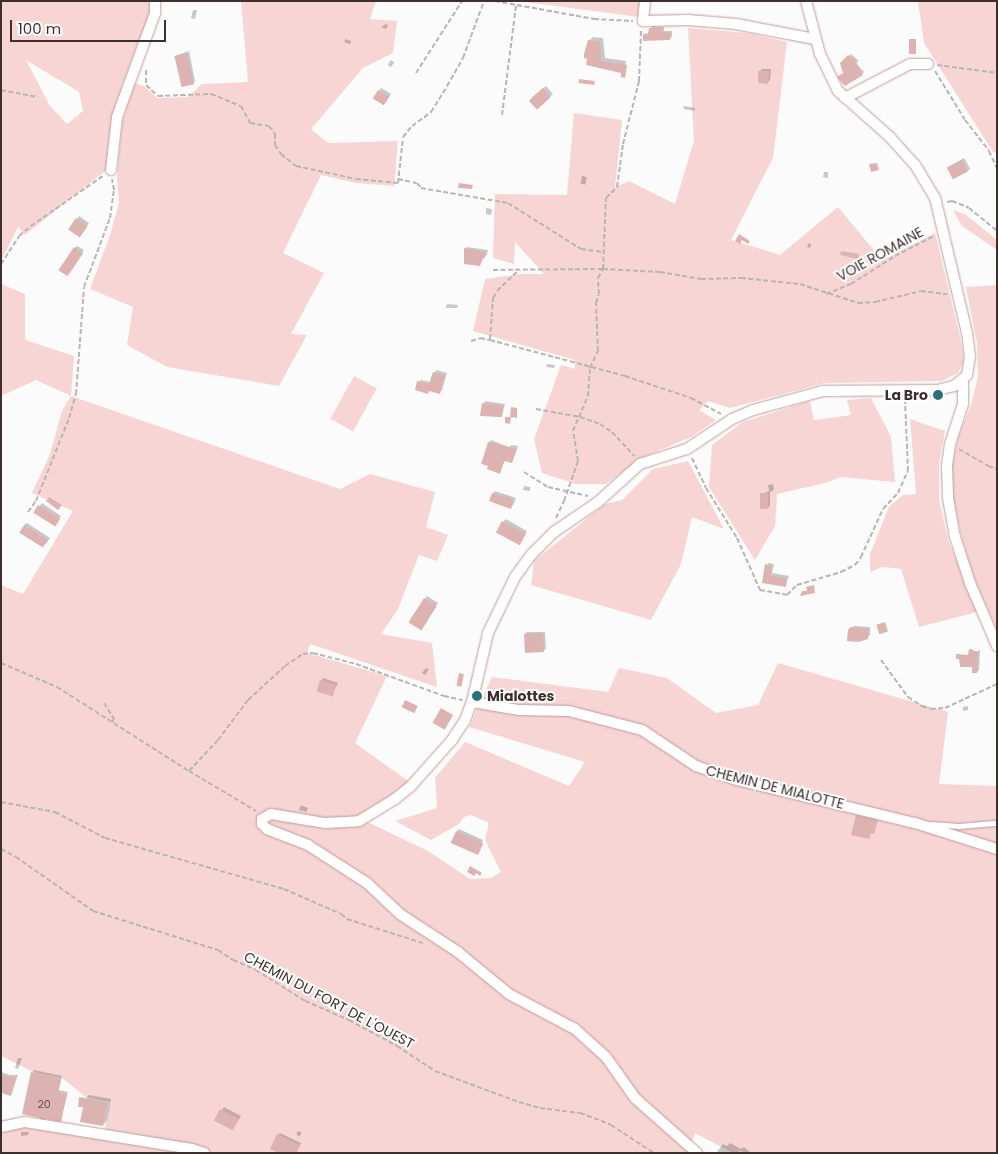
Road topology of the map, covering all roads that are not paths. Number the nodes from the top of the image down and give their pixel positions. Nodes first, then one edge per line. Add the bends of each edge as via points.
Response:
1 (155, 1) edge
2 (645, 1) edge
3 (806, 1) edge
4 (815, 39) junction
5 (928, 64) road end
6 (845, 98) junction
7 (111, 170) road end
8 (963, 381) junction
9 (997, 646) edge
10 (472, 702) junction
11 (915, 823) junction
12 (997, 823) edge
13 (997, 849) edge
14 (1, 1127) edge
15 (204, 1153) edge
16 (697, 1153) edge

1 - 7 street via 155,13 117,117
2 - 4 street via 642,21 736,24
3 - 4 street
4 - 6 street via 827,72
5 - 6 street via 910,64
6 - 8 street via 891,138 915,165 937,203 970,357 970,367
8 - 9 street via 963,404 950,444 947,466 948,498 955,537 970,583
8 - 10 street via 937,390 823,391 753,410 732,419 687,449 640,464 598,502 554,532 515,577 492,625
10 - 11 street, CHEMIN DE MIALOTTE via 519,710 569,711 642,730 696,766 737,780
10 - 16 street via 452,740 411,786 395,800 359,821 324,822 271,814 265,816 262,824 308,845 367,883 400,914 458,952 509,994 575,1029 606,1057 635,1098
11 - 12 lane via 959,826
11 - 13 street, CHEMIN DE MIALOTTE
14 - 15 street via 25,1122 192,1148

